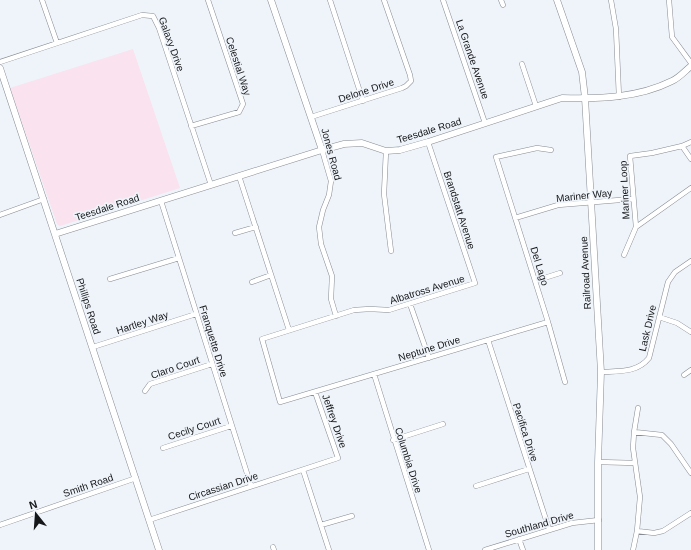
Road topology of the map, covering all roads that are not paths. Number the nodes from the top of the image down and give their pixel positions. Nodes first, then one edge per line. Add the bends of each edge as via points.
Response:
1 (42, 0) edge
2 (208, 0) edge
3 (271, 0) edge
4 (330, 0) edge
5 (384, 0) edge
6 (443, 0) edge
7 (501, 0) edge
8 (557, 0) edge
9 (611, 0) edge
10 (668, 0) edge
11 (503, 5) dead end
12 (57, 43) junction
13 (0, 62) edge
14 (522, 64) dead end
15 (691, 64) edge
16 (0, 68) edge
17 (619, 97) junction
18 (585, 98) junction
19 (363, 100) junction
20 (536, 106) junction
21 (311, 117) junction
22 (485, 123) junction
23 (191, 126) junction
24 (428, 142) junction
25 (691, 142) edge
26 (682, 146) junction
27 (322, 150) junction
28 (551, 150) dead end
29 (386, 151) junction
30 (691, 159) edge
31 (240, 176) junction
32 (211, 185) junction
33 (691, 188) edge
34 (44, 199) junction
35 (632, 199) junction
36 (161, 201) junction
37 (591, 202) junction
38 (0, 215) edge
39 (515, 218) junction
40 (636, 226) junction
41 (256, 227) junction
42 (235, 233) dead end
43 (56, 234) junction
44 (391, 251) dead end
45 (624, 255) dead end
46 (179, 258) junction
47 (691, 261) edge
48 (560, 273) dead end
49 (271, 276) junction
50 (110, 279) dead end
51 (535, 281) junction
52 (252, 282) dead end
53 (475, 283) joint
54 (410, 304) junction
55 (196, 314) junction
56 (336, 316) junction
57 (659, 318) junction
58 (548, 322) junction
59 (289, 330) junction
60 (691, 332) edge
61 (488, 340) junction
62 (92, 347) junction
63 (429, 358) junction
64 (212, 364) junction
65 (691, 370) edge
66 (601, 372) junction
67 (374, 374) junction
68 (684, 375) dead end
69 (564, 382) dead end
70 (145, 391) dead end
71 (315, 392) junction
72 (638, 408) dead end
73 (443, 424) dead end
74 (231, 426) junction
75 (634, 432) junction
76 (393, 440) junction
77 (163, 448) dead end
78 (598, 462) junction
79 (635, 463) junction
80 (529, 469) junction
81 (303, 470) junction
82 (691, 473) edge
83 (136, 478) junction
84 (251, 486) junction
85 (476, 486) dead end
86 (691, 513) edge
87 (352, 516) dead end
88 (149, 520) junction
89 (599, 520) junction
90 (0, 525) edge
91 (321, 525) junction
92 (549, 529) junction
93 (637, 531) junction
94 (519, 539) junction
95 (158, 550) edge
96 (329, 550) edge
97 (429, 550) edge
98 (485, 550) edge
99 (523, 550) edge
100 (598, 550) edge
101 (633, 550) edge

1 - 12 street
2 - 23 street, Celestial Way via 243,104 239,112
3 - 21 street, Jones Road
4 - 19 street
5 - 19 street, Delone Drive via 411,81 402,88
6 - 22 street, La Grande Avenue
7 - 11 street
8 - 18 street, Railroad Avenue via 582,72
9 - 17 street via 616,29
10 - 15 street via 672,37
12 - 13 street, Galaxy Drive
12 - 23 street, Galaxy Drive via 142,15 153,16
14 - 20 street
15 - 17 street, Teesdale Road via 673,80 652,89
16 - 34 street, Phillips Road
17 - 18 street, Teesdale Road
18 - 20 street, Teesdale Road via 562,98
18 - 37 street, Railroad Avenue
19 - 21 street, Delone Drive
20 - 22 street, Teesdale Road
21 - 27 street, Jones Road
22 - 24 street, Teesdale Road
23 - 32 street, Galaxy Drive
24 - 29 street, Teesdale Road
24 - 53 street, Brandstatt Avenue
25 - 26 street, Mariner Loop
26 - 30 street
26 - 35 street, Mariner Loop via 652,154 630,156
27 - 29 street, Teesdale Road via 344,144 362,143
27 - 31 street, Teesdale Road
27 - 56 street, Jones Road via 331,181 319,227 321,244 332,276 331,299
28 - 39 street, Del Lago via 537,148 496,157
29 - 44 street via 384,194
31 - 32 street, Teesdale Road
31 - 41 street
32 - 36 street, Teesdale Road
33 - 40 street, Mariner Loop
34 - 38 street
34 - 43 street, Phillips Road
35 - 37 street, Mariner Way
35 - 40 street, Mariner Loop
36 - 43 street, Teesdale Road
36 - 46 street, Franquette Drive
37 - 39 street, Mariner Way via 558,205
37 - 66 street, Railroad Avenue
39 - 51 street, Del Lago
40 - 45 street, Mariner Loop
41 - 42 street
41 - 49 street
43 - 62 street, Phillips Road
46 - 50 street
46 - 55 street, Franquette Drive
47 - 57 street, Lask Drive via 675,272 668,282
48 - 51 street
49 - 52 street
49 - 59 street
51 - 58 street, Del Lago
53 - 54 street, Albatross Avenue
54 - 56 street, Albatross Avenue via 389,310 354,310
54 - 63 street
55 - 62 street, Hartley Way
55 - 64 street, Franquette Drive
56 - 59 street, Albatross Avenue
57 - 60 street via 677,323
57 - 66 street, Lask Drive via 649,358 644,365 632,370
58 - 61 street, Neptune Drive
58 - 69 street, Del Lago
59 - 71 street, Jeffrey Drive via 262,339 280,402
61 - 63 street, Neptune Drive
61 - 80 street, Pacifica Drive
62 - 83 street, Phillips Road
63 - 67 street, Neptune Drive
64 - 70 street, Claro Court via 150,384
64 - 74 street, Franquette Drive
65 - 68 street
66 - 78 street, Railroad Avenue
67 - 71 street, Neptune Drive
67 - 76 street, Columbia Drive
71 - 81 street, Jeffrey Drive via 338,458
72 - 75 street
73 - 76 street
74 - 77 street, Cecily Court
74 - 84 street, Franquette Drive
75 - 79 street
75 - 82 street via 662,435
76 - 97 street, Columbia Drive
78 - 79 street
78 - 89 street, Railroad Avenue
79 - 93 street via 640,497
80 - 85 street
80 - 92 street, Pacifica Drive
81 - 84 street, Circassian Drive
81 - 91 street
83 - 88 street, Phillips Road
83 - 90 street, Smith Road
84 - 88 street, Circassian Drive
86 - 93 street via 663,531
87 - 91 street
88 - 95 street, Phillips Road
89 - 92 street, Southland Drive
89 - 100 street, Railroad Avenue
91 - 96 street
92 - 94 street, Southland Drive
93 - 101 street
94 - 98 street, Southland Drive
94 - 99 street

